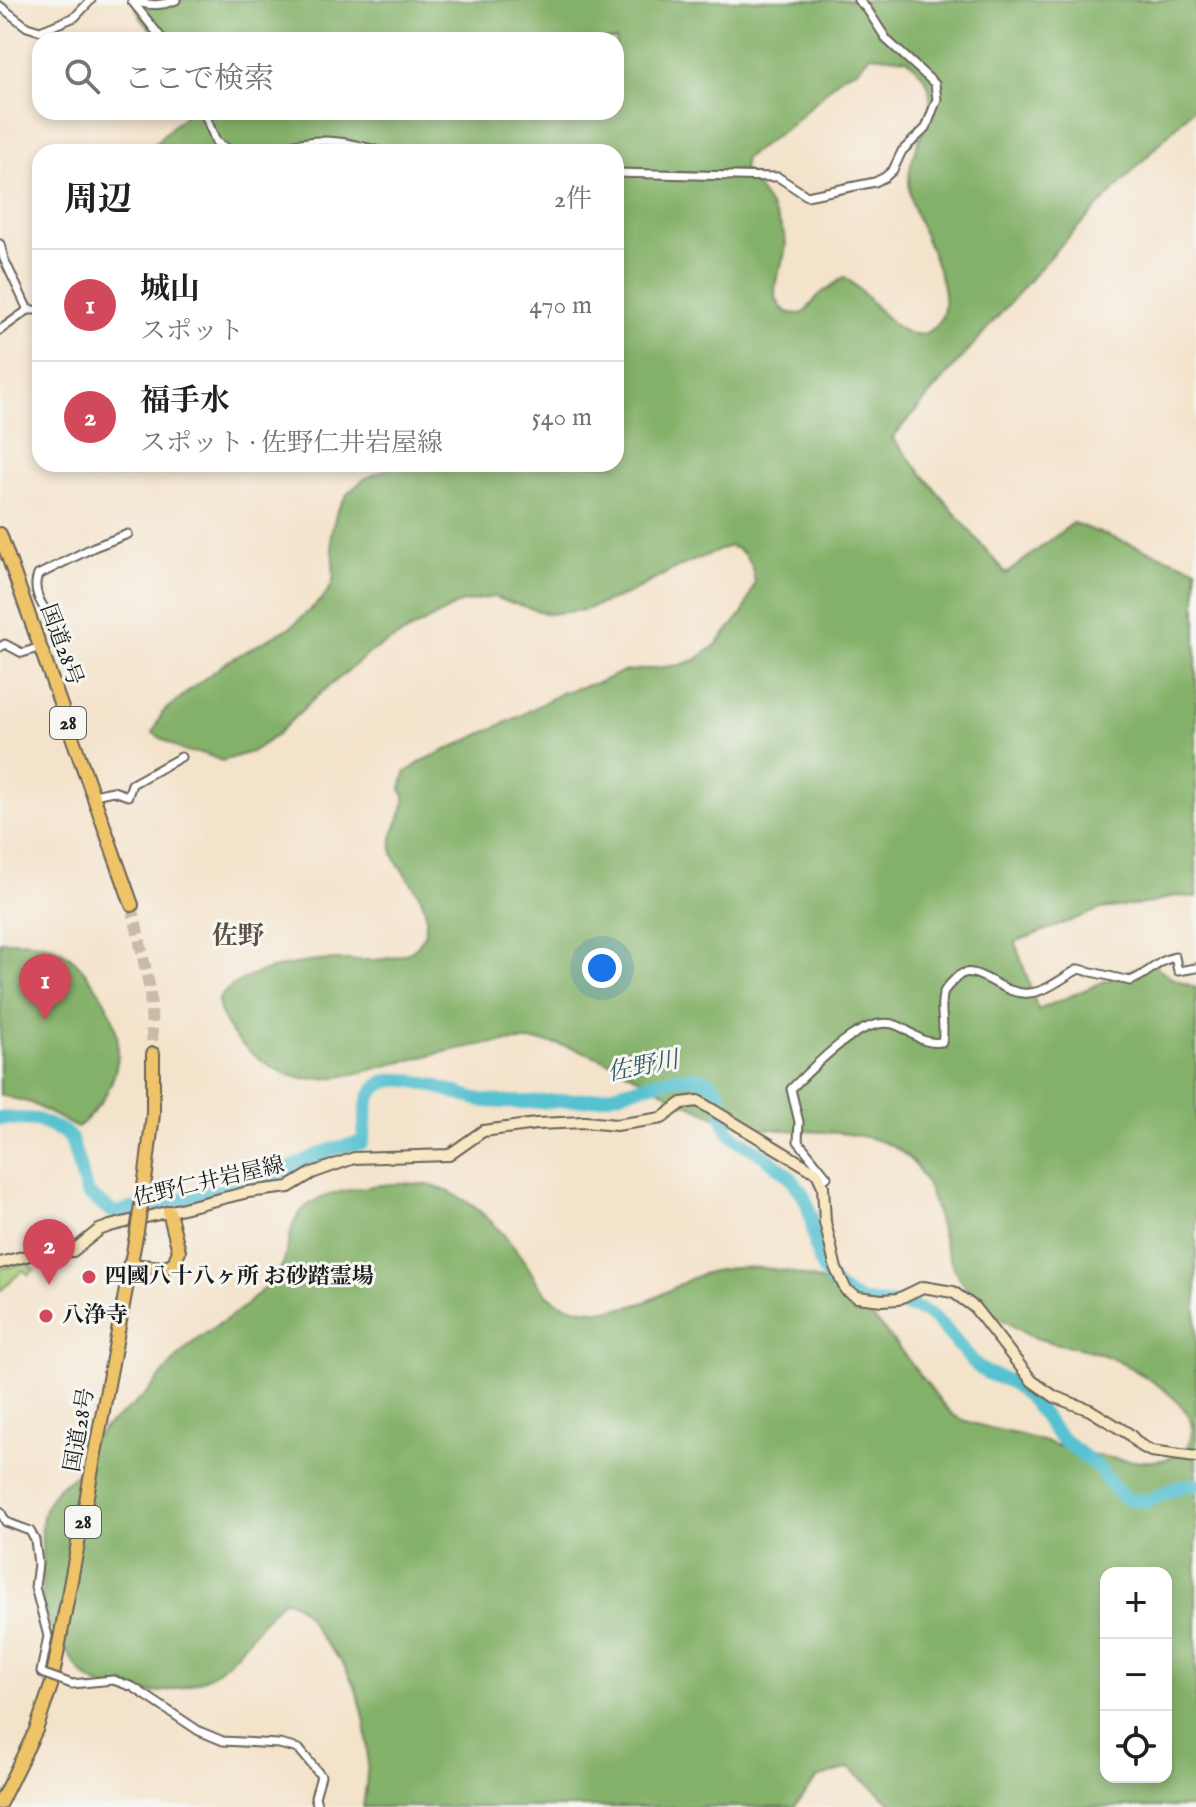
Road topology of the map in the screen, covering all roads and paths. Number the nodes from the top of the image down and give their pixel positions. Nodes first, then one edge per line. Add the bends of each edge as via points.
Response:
1 (91, 0) edge
2 (176, 0) edge
3 (858, 0) edge
4 (131, 1) edge
5 (0, 6) edge
6 (156, 32) edge
7 (207, 120) edge
8 (219, 144) edge
9 (293, 144) edge
10 (350, 144) edge
11 (624, 173) edge
12 (0, 244) edge
13 (28, 310) junction
14 (32, 310) edge
15 (0, 330) edge
16 (128, 534) dead end
17 (2, 538) edge
18 (55, 625) dead end
19 (0, 647) edge
20 (41, 647) junction
21 (181, 757) dead end
22 (94, 795) junction
23 (132, 905) tunnel mouth
24 (1196, 968) edge
25 (153, 1054) tunnel mouth
26 (821, 1181) junction
27 (169, 1212) junction
28 (0, 1263) edge
29 (129, 1265) junction
30 (1196, 1457) edge
31 (0, 1511) edge
32 (0, 1803) edge
33 (318, 1807) edge

1 - 5 street via 75,17 40,31
2 - 4 street via 161,6
3 - 11 street via 887,40 937,89 926,128 885,177 807,196 778,177
4 - 6 street
7 - 8 street
9 - 10 street
12 - 13 street
13 - 14 street
13 - 15 street
16 - 18 street via 38,575 36,593
17 - 20 highway, 国道28号 / 28
19 - 20 street via 5,644 22,653
20 - 22 highway, 国道28号 / 28
21 - 22 street via 132,784 128,796 113,791
22 - 23 highway, 国道28号 / 28
24 - 26 street via 1178,971 1175,957 1165,958 1130,981 1079,969 1029,993 1002,988 974,971 959,974 945,990 942,1042 930,1043 892,1024 864,1029 791,1089 798,1141 827,1177
25 - 29 highway, 国道28号 / 28, bridge via 153,1114
26 - 27 main road, 佐野仁井岩屋線 via 811,1167 704,1102 691,1100 662,1118 616,1125 548,1123 483,1131 449,1155 363,1156 312,1173 289,1187
26 - 30 main road via 825,1222 846,1290 882,1300 923,1287 953,1292 974,1307 1032,1381 1055,1397 1090,1410 1151,1451
27 - 28 main road, 佐野仁井岩屋線 via 99,1230 73,1251
27 - 29 highway via 179,1251 174,1263 164,1268
29 - 32 highway, 国道28号 / 28 via 51,1686
31 - 33 street, bridge via 6,1522 30,1531 35,1540 35,1587 48,1636 41,1672 72,1684 113,1680 133,1687 223,1741 299,1749 321,1776

